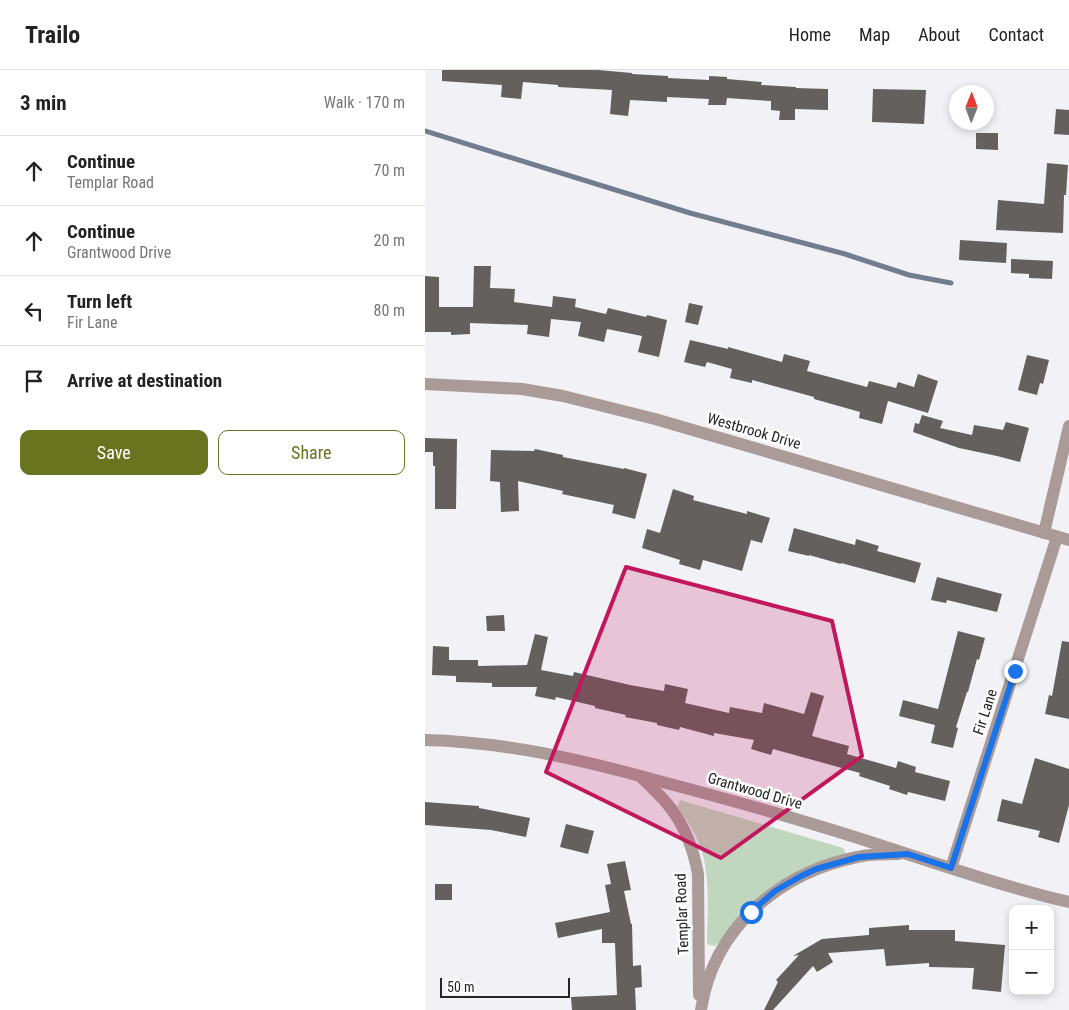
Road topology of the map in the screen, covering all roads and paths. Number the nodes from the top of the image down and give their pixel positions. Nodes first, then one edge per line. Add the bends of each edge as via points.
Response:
1 (425, 384) edge
2 (1069, 426) edge
3 (1044, 533) junction
4 (1063, 538) edge
5 (425, 740) edge
6 (640, 776) junction
7 (908, 854) junction
8 (951, 868) junction
9 (1069, 902) edge
10 (700, 1010) edge

1 - 3 street, Westbrook Drive via 522,389 563,396 655,419
2 - 3 street
3 - 4 street, Westbrook Drive
4 - 8 street, Fir Lane
5 - 6 street, Grantwood Drive via 532,751
6 - 7 street, Grantwood Drive
6 - 10 street, Templar Road via 673,810 695,860 698,874
7 - 8 street, Grantwood Drive
7 - 10 street, Templar Road via 845,860 816,869 775,891 751,912 728,940 712,970
8 - 9 street, Grantwood Drive

